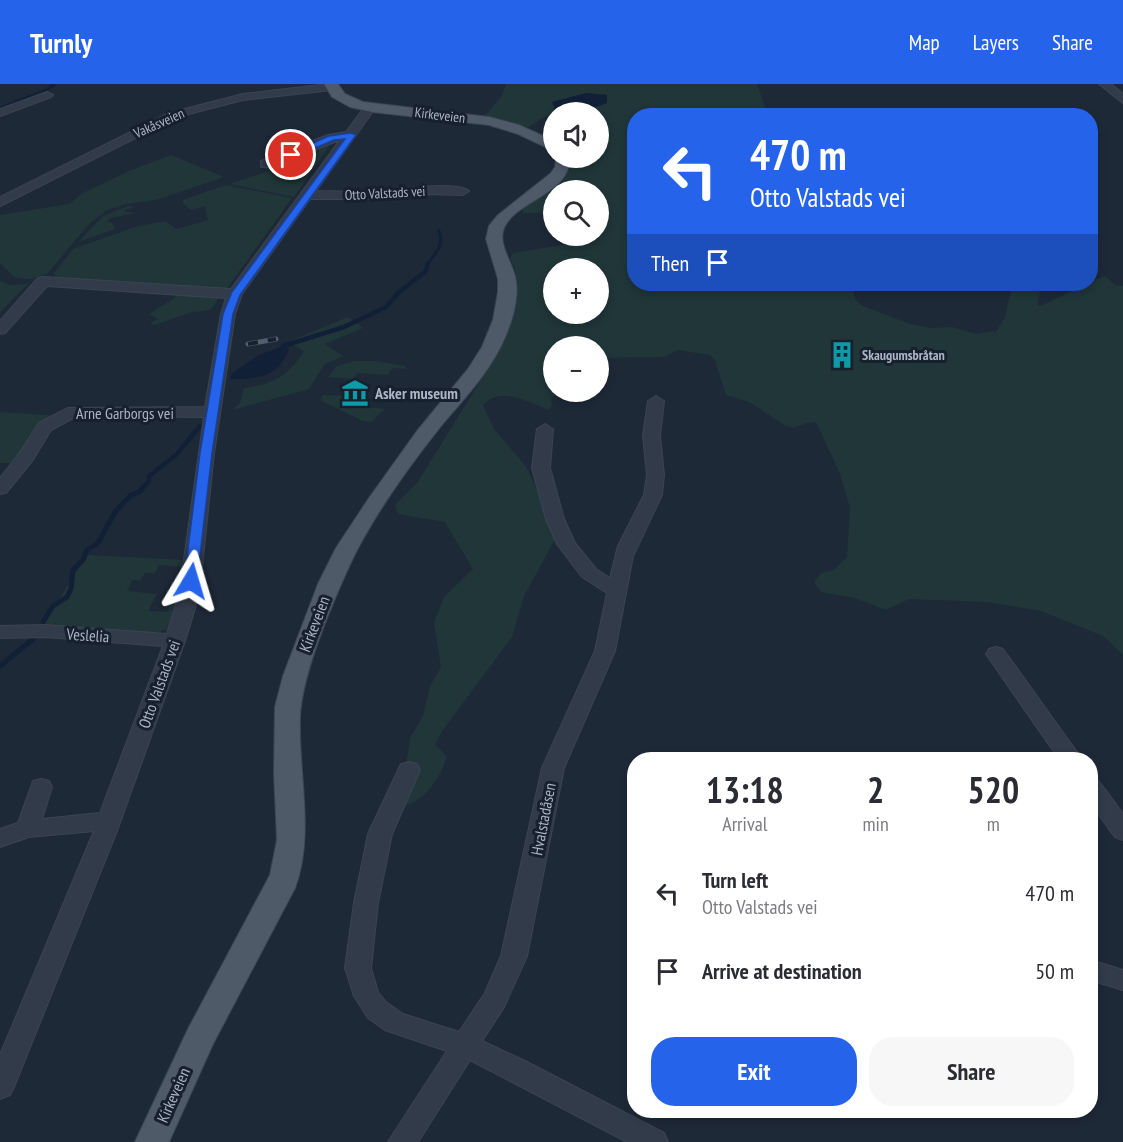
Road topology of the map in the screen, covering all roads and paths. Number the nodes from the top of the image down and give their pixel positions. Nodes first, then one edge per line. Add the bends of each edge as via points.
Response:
1 (1104, 84) edge
2 (332, 86) edge
3 (228, 88) dead end
4 (47, 95) dead end
5 (243, 97) junction
6 (1123, 100) edge
7 (370, 108) junction
8 (0, 113) edge
9 (351, 135) junction
10 (543, 141) edge
11 (265, 164) dead end
12 (562, 168) edge
13 (463, 191) dead end
14 (307, 195) junction
15 (0, 202) edge
16 (235, 294) junction
17 (0, 330) edge
18 (656, 401) dead end
19 (213, 412) junction
20 (545, 429) dead end
21 (0, 489) edge
22 (615, 590) junction
23 (0, 632) edge
24 (175, 641) junction
25 (996, 654) dead end
26 (1066, 752) edge
27 (409, 770) dead end
28 (41, 787) dead end
29 (1098, 797) edge
30 (108, 821) junction
31 (28, 830) junction
32 (1123, 831) edge
33 (0, 838) edge
34 (1098, 972) edge
35 (1123, 980) edge
36 (466, 1046) junction
37 (0, 1087) edge
38 (152, 1142) edge
39 (402, 1142) edge
40 (654, 1142) edge

1 - 6 street
2 - 5 street, Vakåsveien
2 - 7 main road, Kirkeveien via 340,97
3 - 5 street
4 - 8 street
5 - 15 street, Vakåsveien via 200,106 156,122
7 - 9 street, Otto Valstads vei
7 - 10 main road, Kirkeveien via 489,121
9 - 11 street via 332,138
9 - 14 street, Otto Valstads vei
12 - 38 main road, Kirkeveien via 496,229 507,286 498,331 488,353 352,539 326,594 288,700 288,791 293,843 289,867 199,1039
13 - 14 street, Otto Valstads vei
14 - 16 street, Otto Valstads vei
16 - 17 street via 43,281
16 - 19 street, Otto Valstads vei via 228,314
18 - 22 street, Hvalstadåsen via 652,436 656,482 650,510 625,552
19 - 21 street, Arne Garborgs vei via 74,411 45,427
19 - 24 street, Otto Valstads vei via 189,595
20 - 22 street via 541,468 555,519 567,544 589,573
22 - 36 street, Hvalstadåsen via 612,632 553,768 514,956 495,999
23 - 24 street, Veslelia via 45,631
24 - 30 street, Otto Valstads vei
25 - 26 street
27 - 36 street via 380,834 358,968 367,996 377,1010 418,1032
28 - 31 street
29 - 32 street
30 - 31 street
30 - 37 street, Otto Valstads vei
31 - 33 street
34 - 35 street
36 - 39 street, Hvalstadåsen
36 - 40 street

